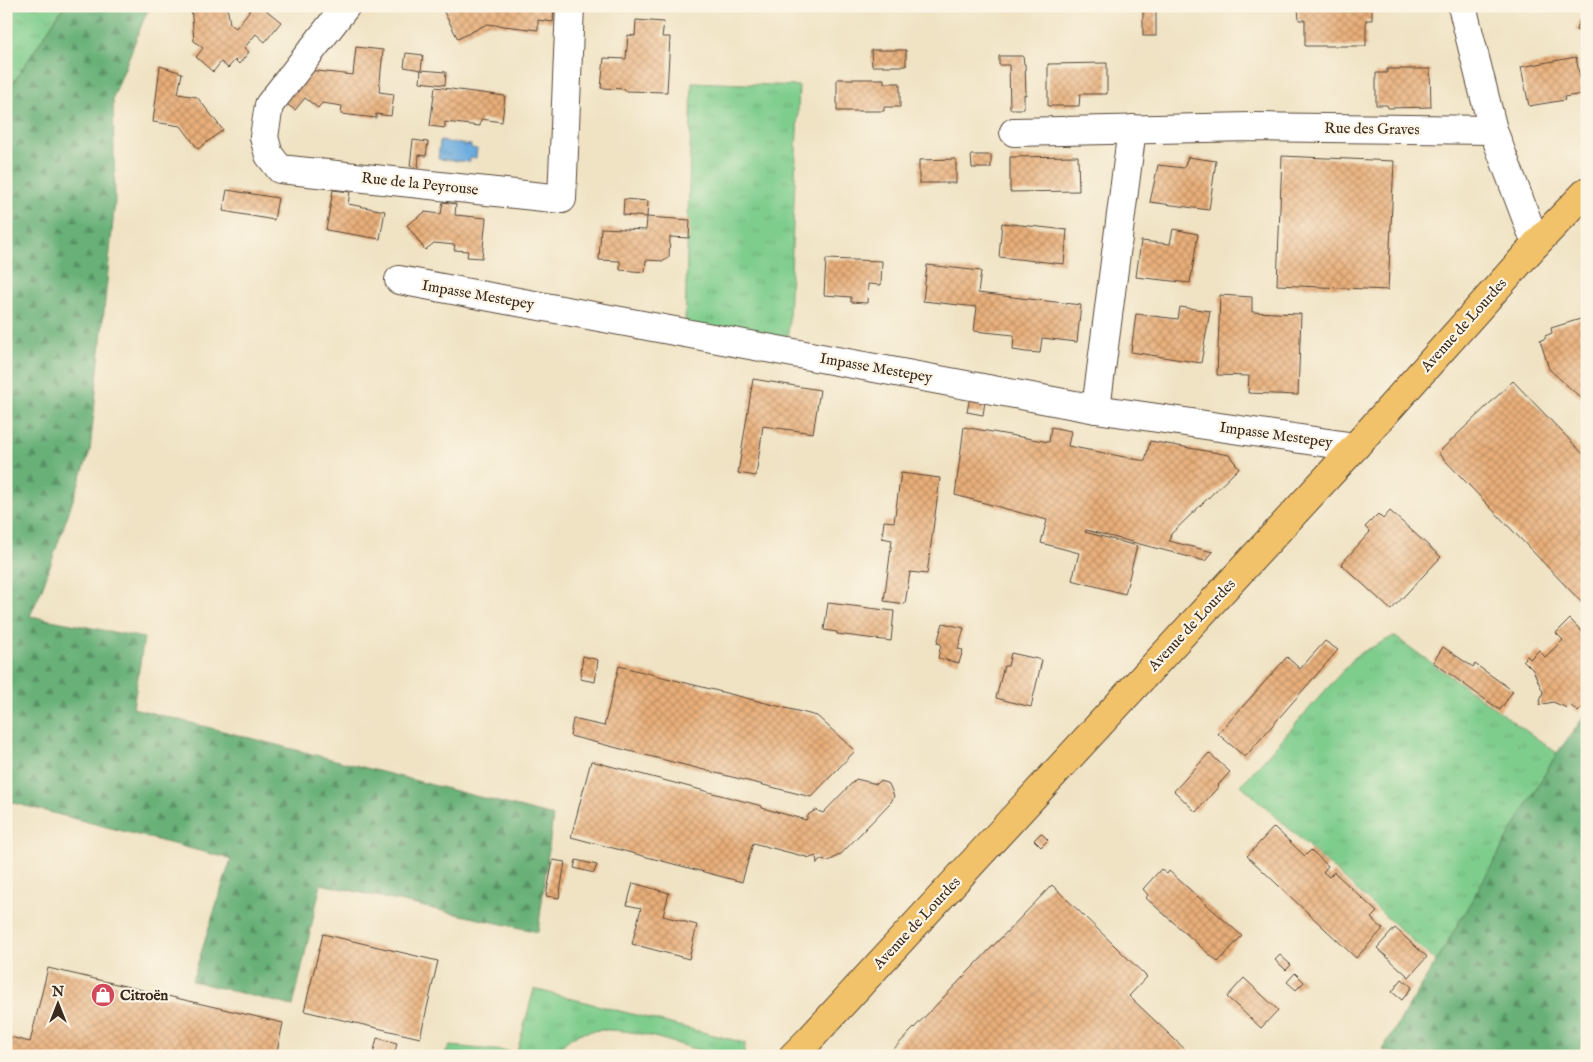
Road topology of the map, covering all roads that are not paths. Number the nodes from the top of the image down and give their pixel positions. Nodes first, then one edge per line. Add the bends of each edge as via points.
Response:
1 (346, 6) edge
2 (570, 6) edge
3 (1462, 6) edge
4 (1132, 129) junction
5 (1493, 130) junction
6 (1014, 132) dead end
7 (1587, 191) edge
8 (1536, 244) junction
9 (399, 280) dead end
10 (1096, 408) junction
11 (1355, 447) junction
12 (793, 1056) edge

1 - 2 street, Rue de la Peyrouse via 269,105 264,137 269,155 280,169 562,199
3 - 5 street
4 - 5 street, Rue des Graves
4 - 6 street, Rue des Graves
4 - 10 street
5 - 8 street
7 - 8 main road, Avenue de Lourdes
8 - 11 main road, Avenue de Lourdes
9 - 10 street, Impasse Mestepey
10 - 11 street, Impasse Mestepey
11 - 12 main road, Avenue de Lourdes

